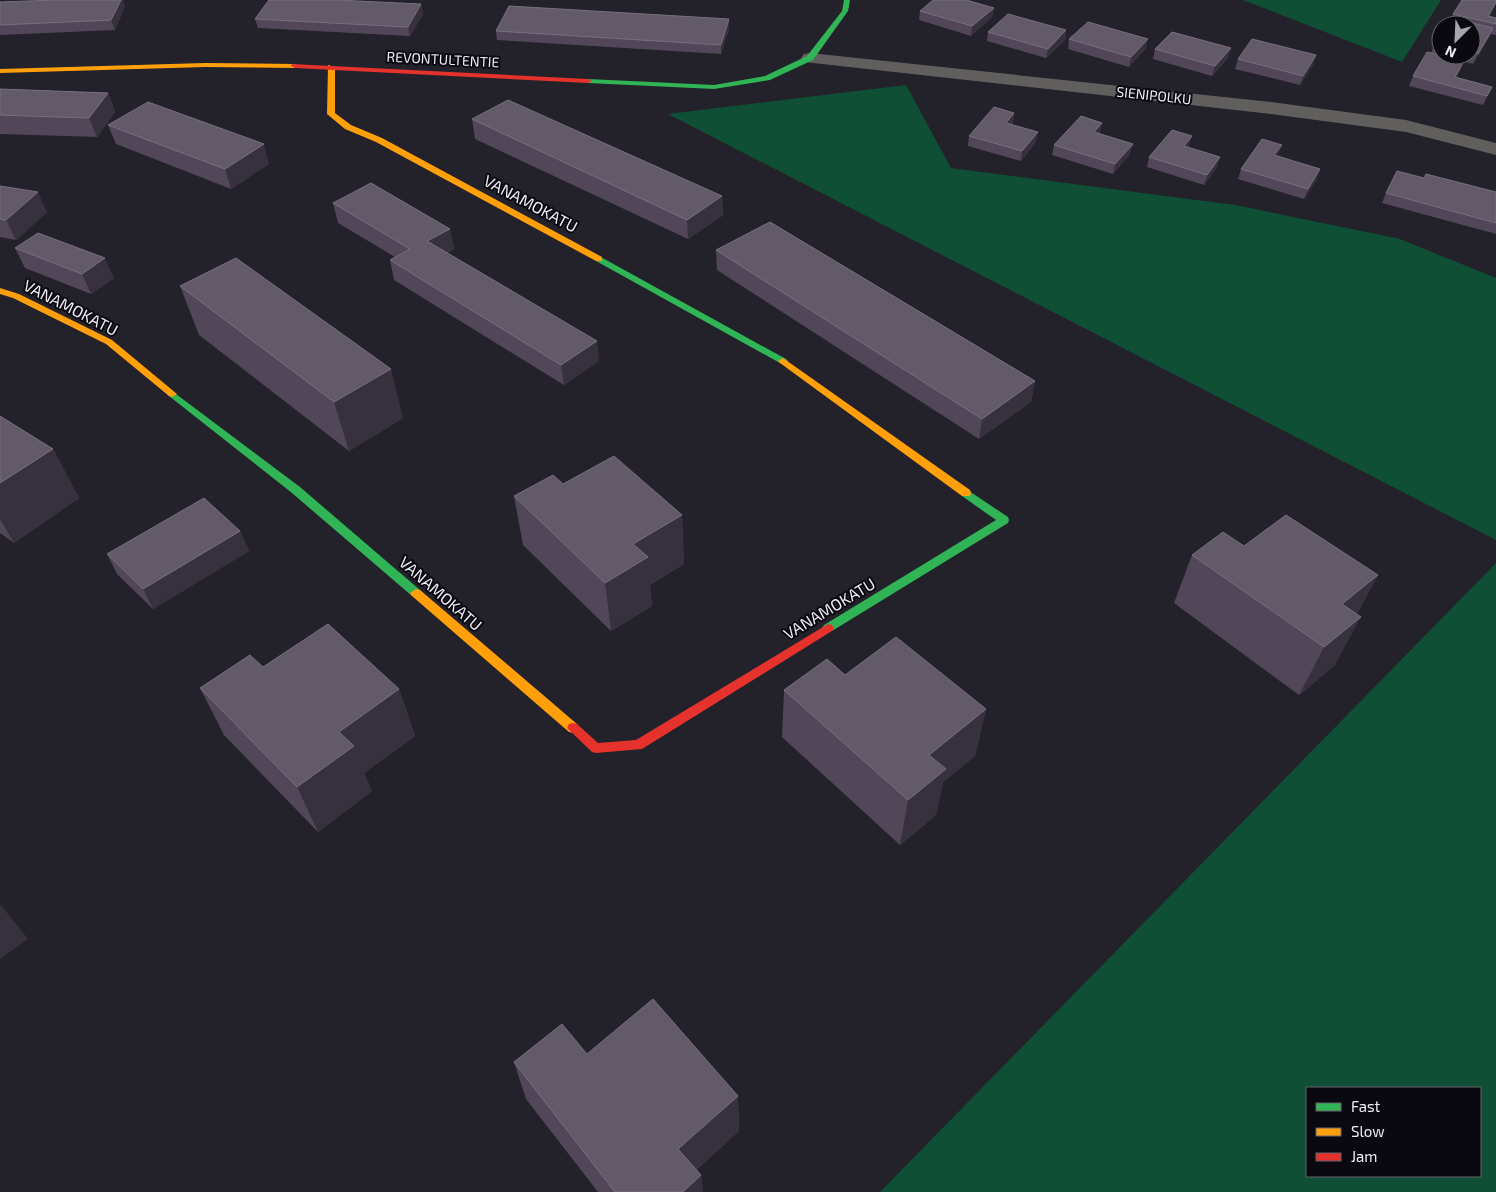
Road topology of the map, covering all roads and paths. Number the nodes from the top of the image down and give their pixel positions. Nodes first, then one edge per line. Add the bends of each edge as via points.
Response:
1 (847, 0) edge
2 (810, 58) junction
3 (331, 67) junction
4 (0, 71) edge
5 (1496, 149) edge
6 (0, 291) edge

1 - 2 street, REVONTULTENTIE via 845,11
2 - 3 street, REVONTULTENTIE via 767,78 714,87
2 - 5 street, SIENIPOLKU via 1406,126
3 - 4 street, REVONTULTENTIE via 205,65
3 - 6 street, VANAMOKATU via 331,114 348,126 529,219 791,366 1004,520 638,744 596,748 296,490 109,342

